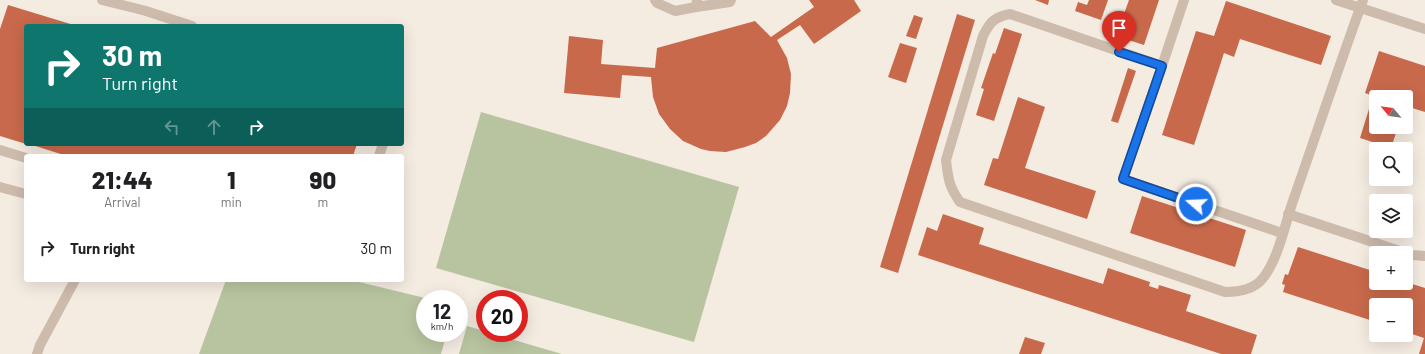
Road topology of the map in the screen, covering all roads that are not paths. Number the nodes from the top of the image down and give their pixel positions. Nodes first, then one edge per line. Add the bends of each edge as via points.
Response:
1 (102, 0) edge
2 (655, 0) edge
3 (731, 0) edge
4 (1184, 0) edge
5 (1336, 0) edge
6 (696, 4) edge
7 (1361, 4) edge
8 (186, 24) edge
9 (1425, 29) edge
10 (1162, 66) junction
11 (0, 150) edge
12 (24, 157) edge
13 (0, 187) edge
14 (24, 193) edge
15 (1288, 214) junction
16 (1282, 233) junction
17 (1425, 256) edge
18 (74, 282) edge
19 (37, 354) edge

1 - 8 lane
2 - 6 lane via 675,11
3 - 6 lane
4 - 10 lane
5 - 7 lane
7 - 9 lane
7 - 15 lane
10 - 16 lane via 1123,179
10 - 16 lane via 1010,14 1000,16 989,25 983,36 946,160 952,191 960,202 1225,292 1245,290 1263,279 1273,262
11 - 12 lane
13 - 14 lane
15 - 16 lane
15 - 17 lane
18 - 19 lane

